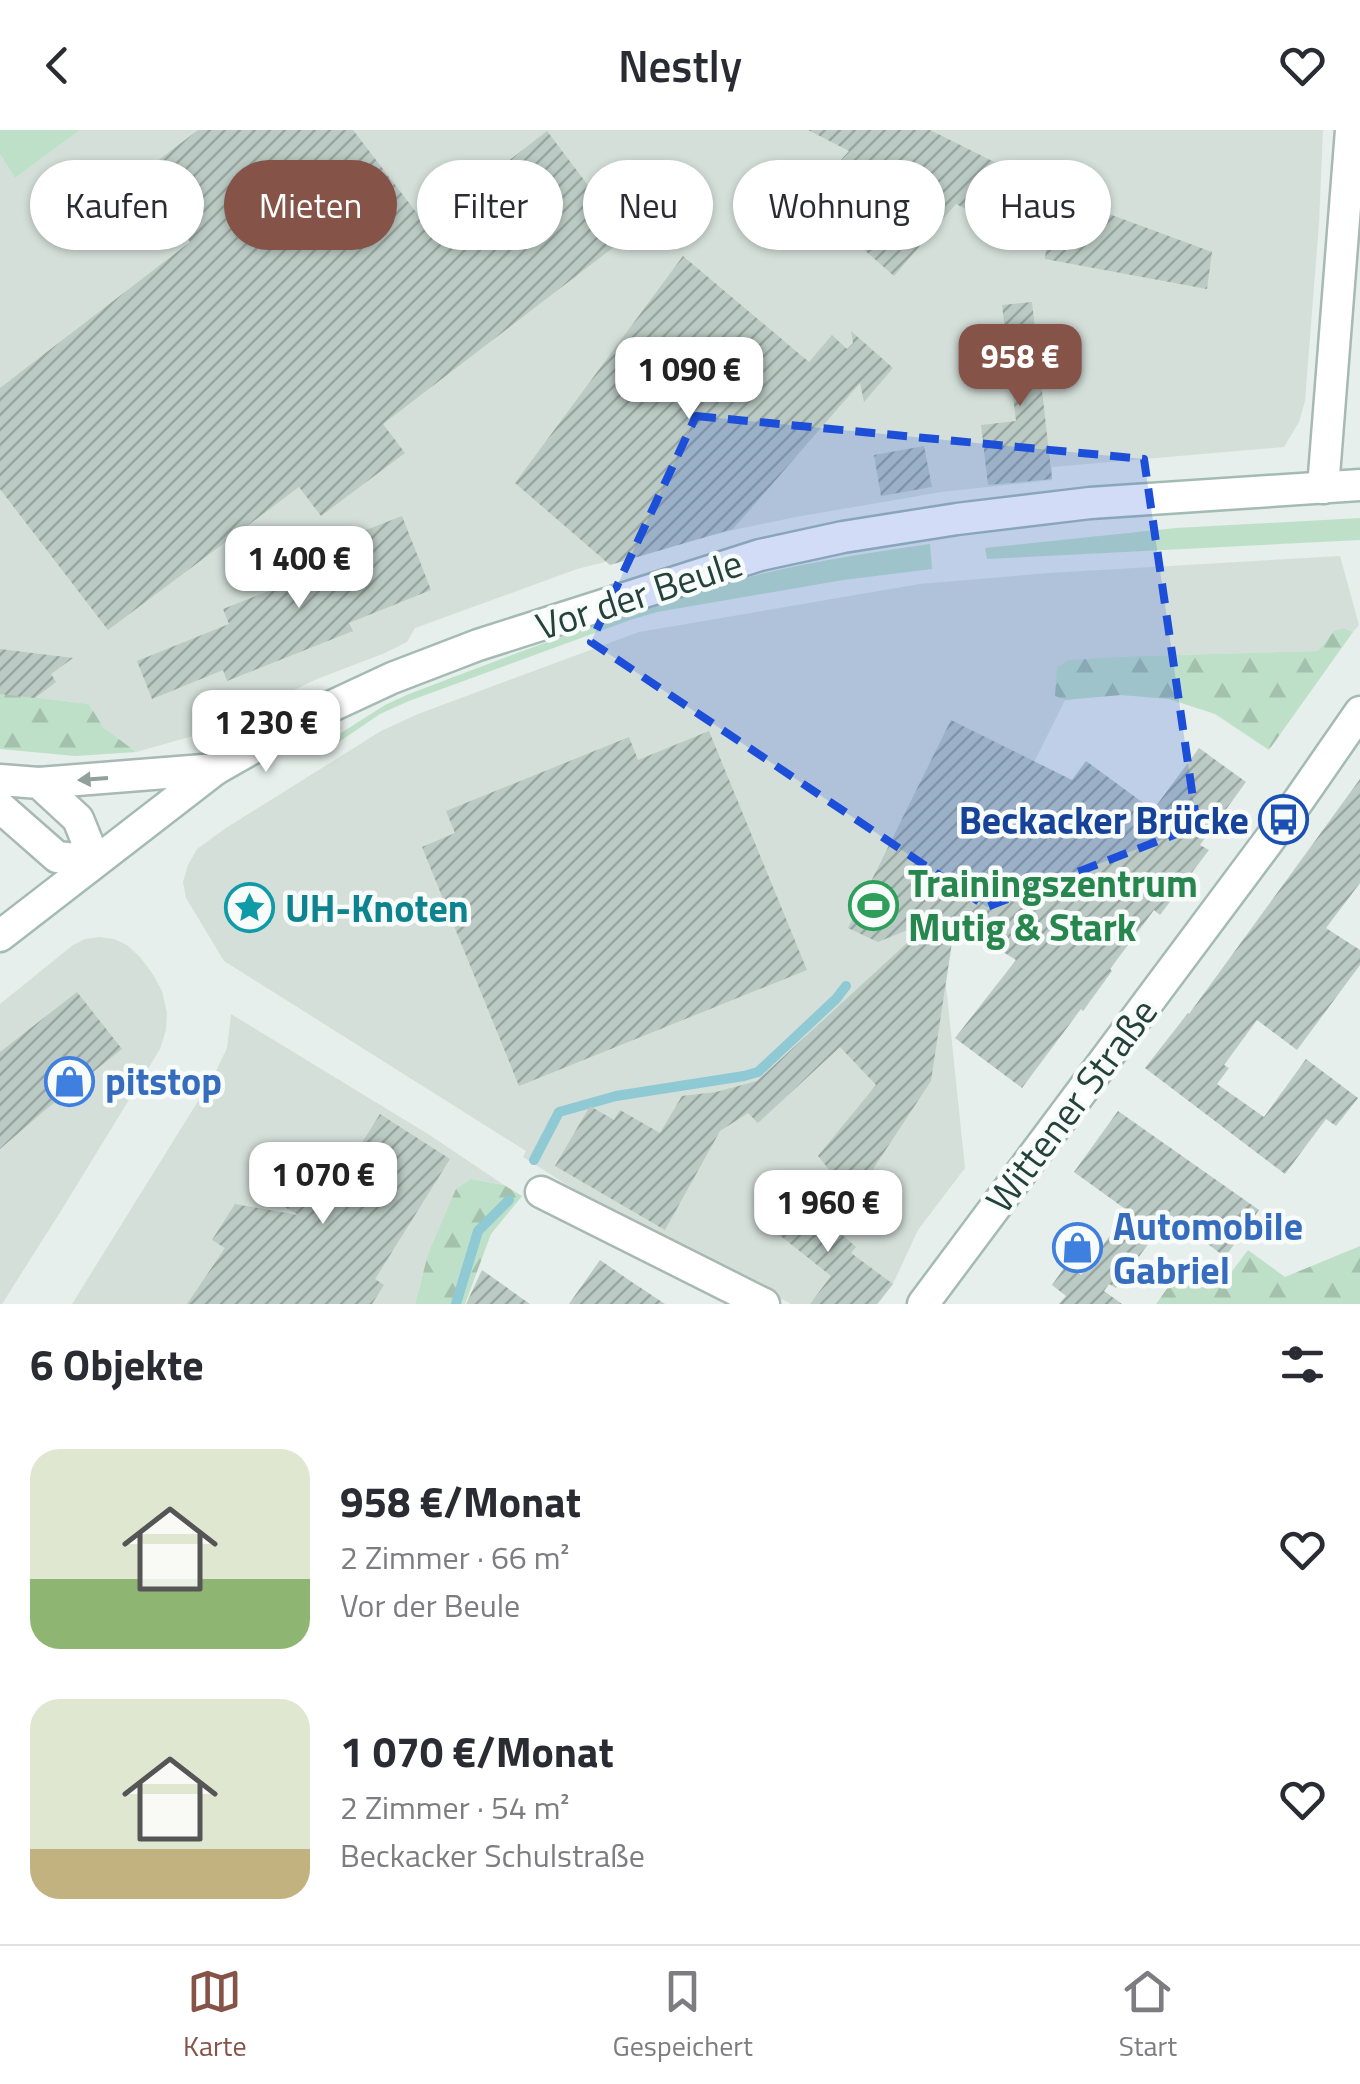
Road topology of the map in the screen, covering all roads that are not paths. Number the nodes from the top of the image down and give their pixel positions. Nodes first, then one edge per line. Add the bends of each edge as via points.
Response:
1 (1351, 130) edge
2 (1360, 485) edge
3 (1323, 488) junction
4 (1360, 712) edge
5 (216, 769) junction
6 (0, 780) edge
7 (39, 784) junction
8 (0, 808) edge
9 (95, 861) junction
10 (0, 936) edge
11 (541, 1192) dead end
12 (764, 1304) edge
13 (922, 1304) edge

1 - 3 street
2 - 3 street, Vor der Beule
3 - 5 street, Vor der Beule via 957,518 760,556 426,665 304,719
4 - 13 street, Wittener Straße
5 -> 7 street
5 - 9 street, Vor der Beule
6 - 7 street
7 - 9 street via 78,819
8 - 9 street via 57,857
9 - 10 street, Vor der Beule
11 - 12 street

